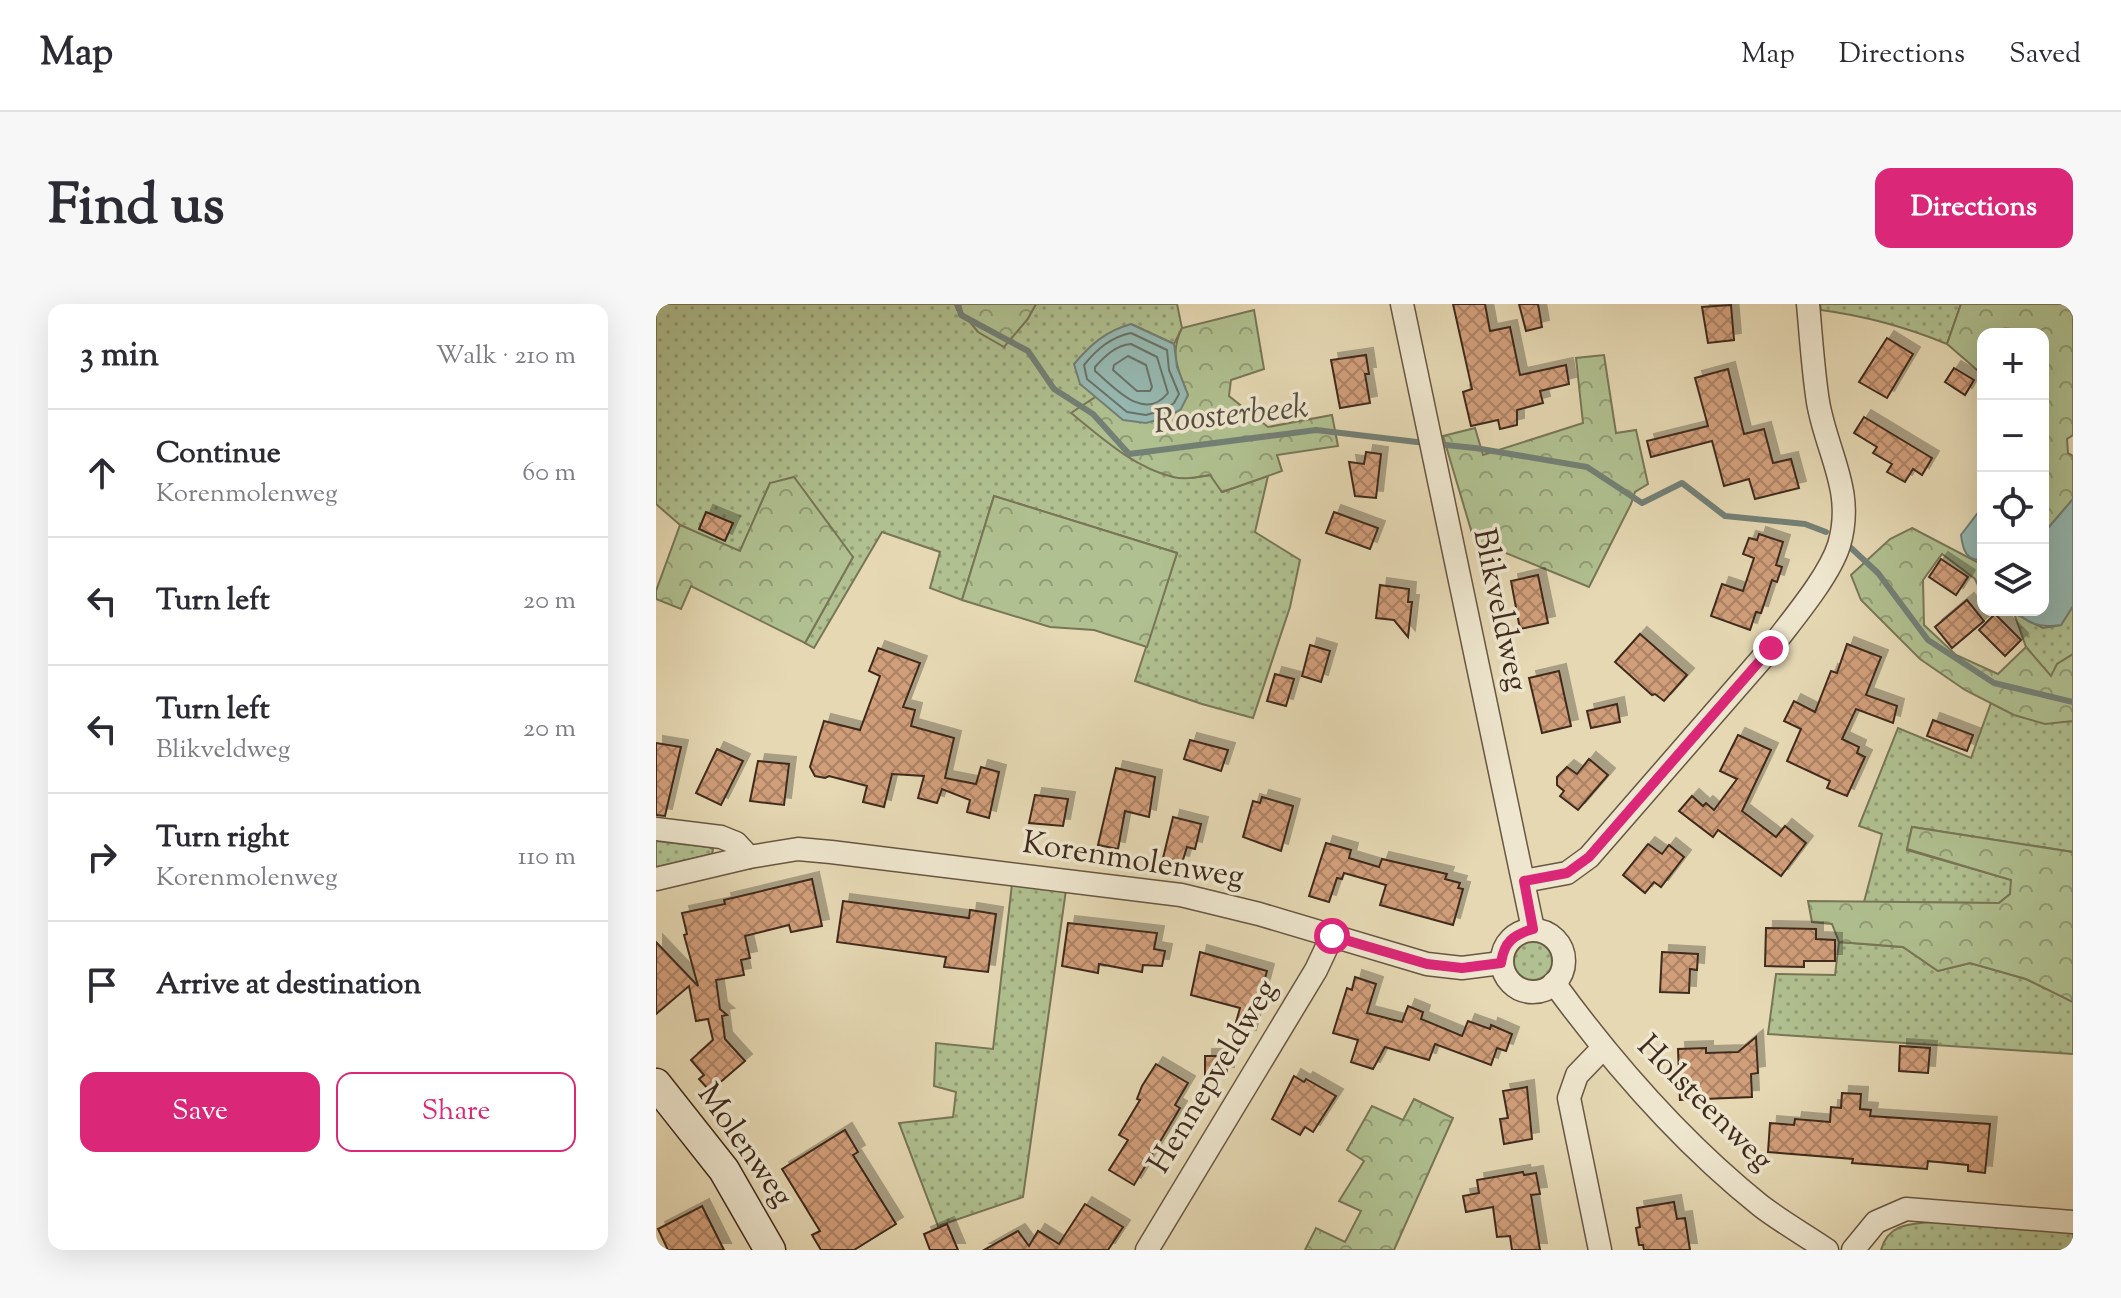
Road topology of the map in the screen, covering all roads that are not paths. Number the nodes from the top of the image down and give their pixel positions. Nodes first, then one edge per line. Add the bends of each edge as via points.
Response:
1 (1402, 304) edge
2 (1808, 304) edge
3 (656, 829) edge
4 (749, 857) junction
5 (656, 879) edge
6 (1524, 881) junction
7 (1533, 929) junction
8 (1332, 936) junction
9 (1501, 963) junction
10 (1554, 983) junction
11 (1603, 1048) junction
12 (656, 1084) edge
13 (2073, 1222) edge
14 (770, 1250) edge
15 (1147, 1250) edge
16 (1600, 1250) edge
17 (1827, 1250) edge
18 (1853, 1250) edge

1 - 6 street, Blikveldweg
2 - 6 street via 1818,404 1846,512 1838,548 1771,648 1589,857 1567,873
3 - 4 street via 721,837
4 - 5 street, Korenmolenweg
4 - 8 street, Korenmolenweg via 798,849 1181,895
6 - 7 street, Blikveldweg
7 - 9 street via 1506,943
7 - 10 street via 1549,935 1563,950 1564,969
8 - 9 street, Korenmolenweg via 1427,964 1462,968
8 - 15 street, Hennepveldweg
9 - 10 street via 1508,981 1524,992 1544,991
10 - 11 street, Holsteenweg
11 - 16 street via 1577,1075 1569,1098
11 - 17 street, Holsteenweg via 1696,1148 1762,1206
12 - 14 street, Molenweg via 724,1170
13 - 18 street via 1906,1209 1876,1222

